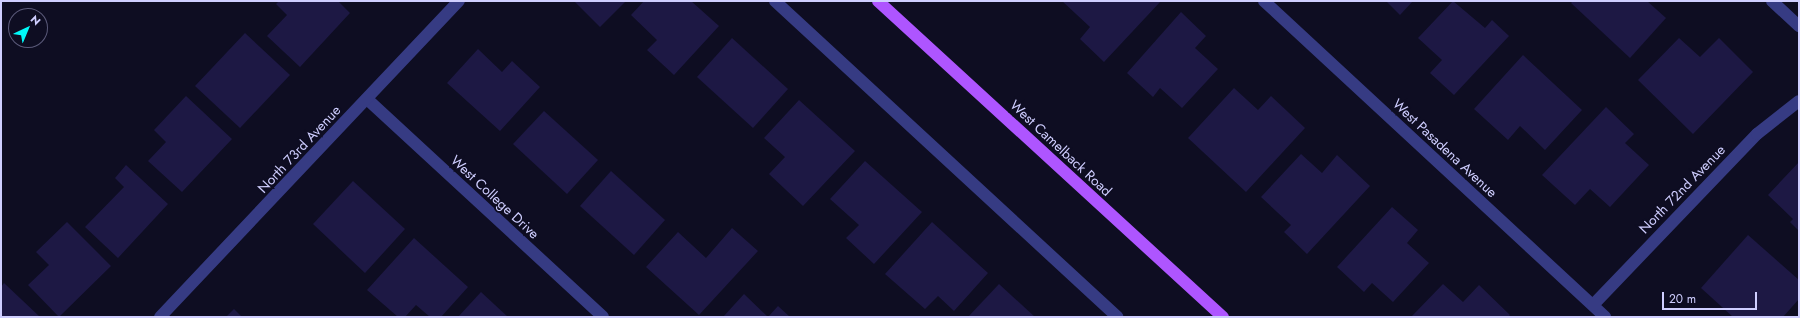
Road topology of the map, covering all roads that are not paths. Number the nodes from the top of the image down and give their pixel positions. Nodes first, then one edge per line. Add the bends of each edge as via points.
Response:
1 (458, 1) edge
2 (775, 1) edge
3 (878, 1) edge
4 (1264, 1) edge
5 (1772, 1) edge
6 (1799, 26) edge
7 (367, 99) junction
8 (1799, 101) edge
9 (1592, 305) junction
10 (160, 317) edge
11 (603, 317) edge
12 (1118, 317) edge
13 (1223, 317) edge
14 (1605, 317) edge

1 - 7 street, North 73rd Avenue
2 - 12 street
3 - 13 main road, West Camelback Road
4 - 9 street, West Pasadena Avenue
5 - 6 street
7 - 10 street, North 73rd Avenue
7 - 11 street, West College Drive
8 - 9 street, North 72nd Avenue via 1757,134
9 - 14 street, West Pasadena Avenue

